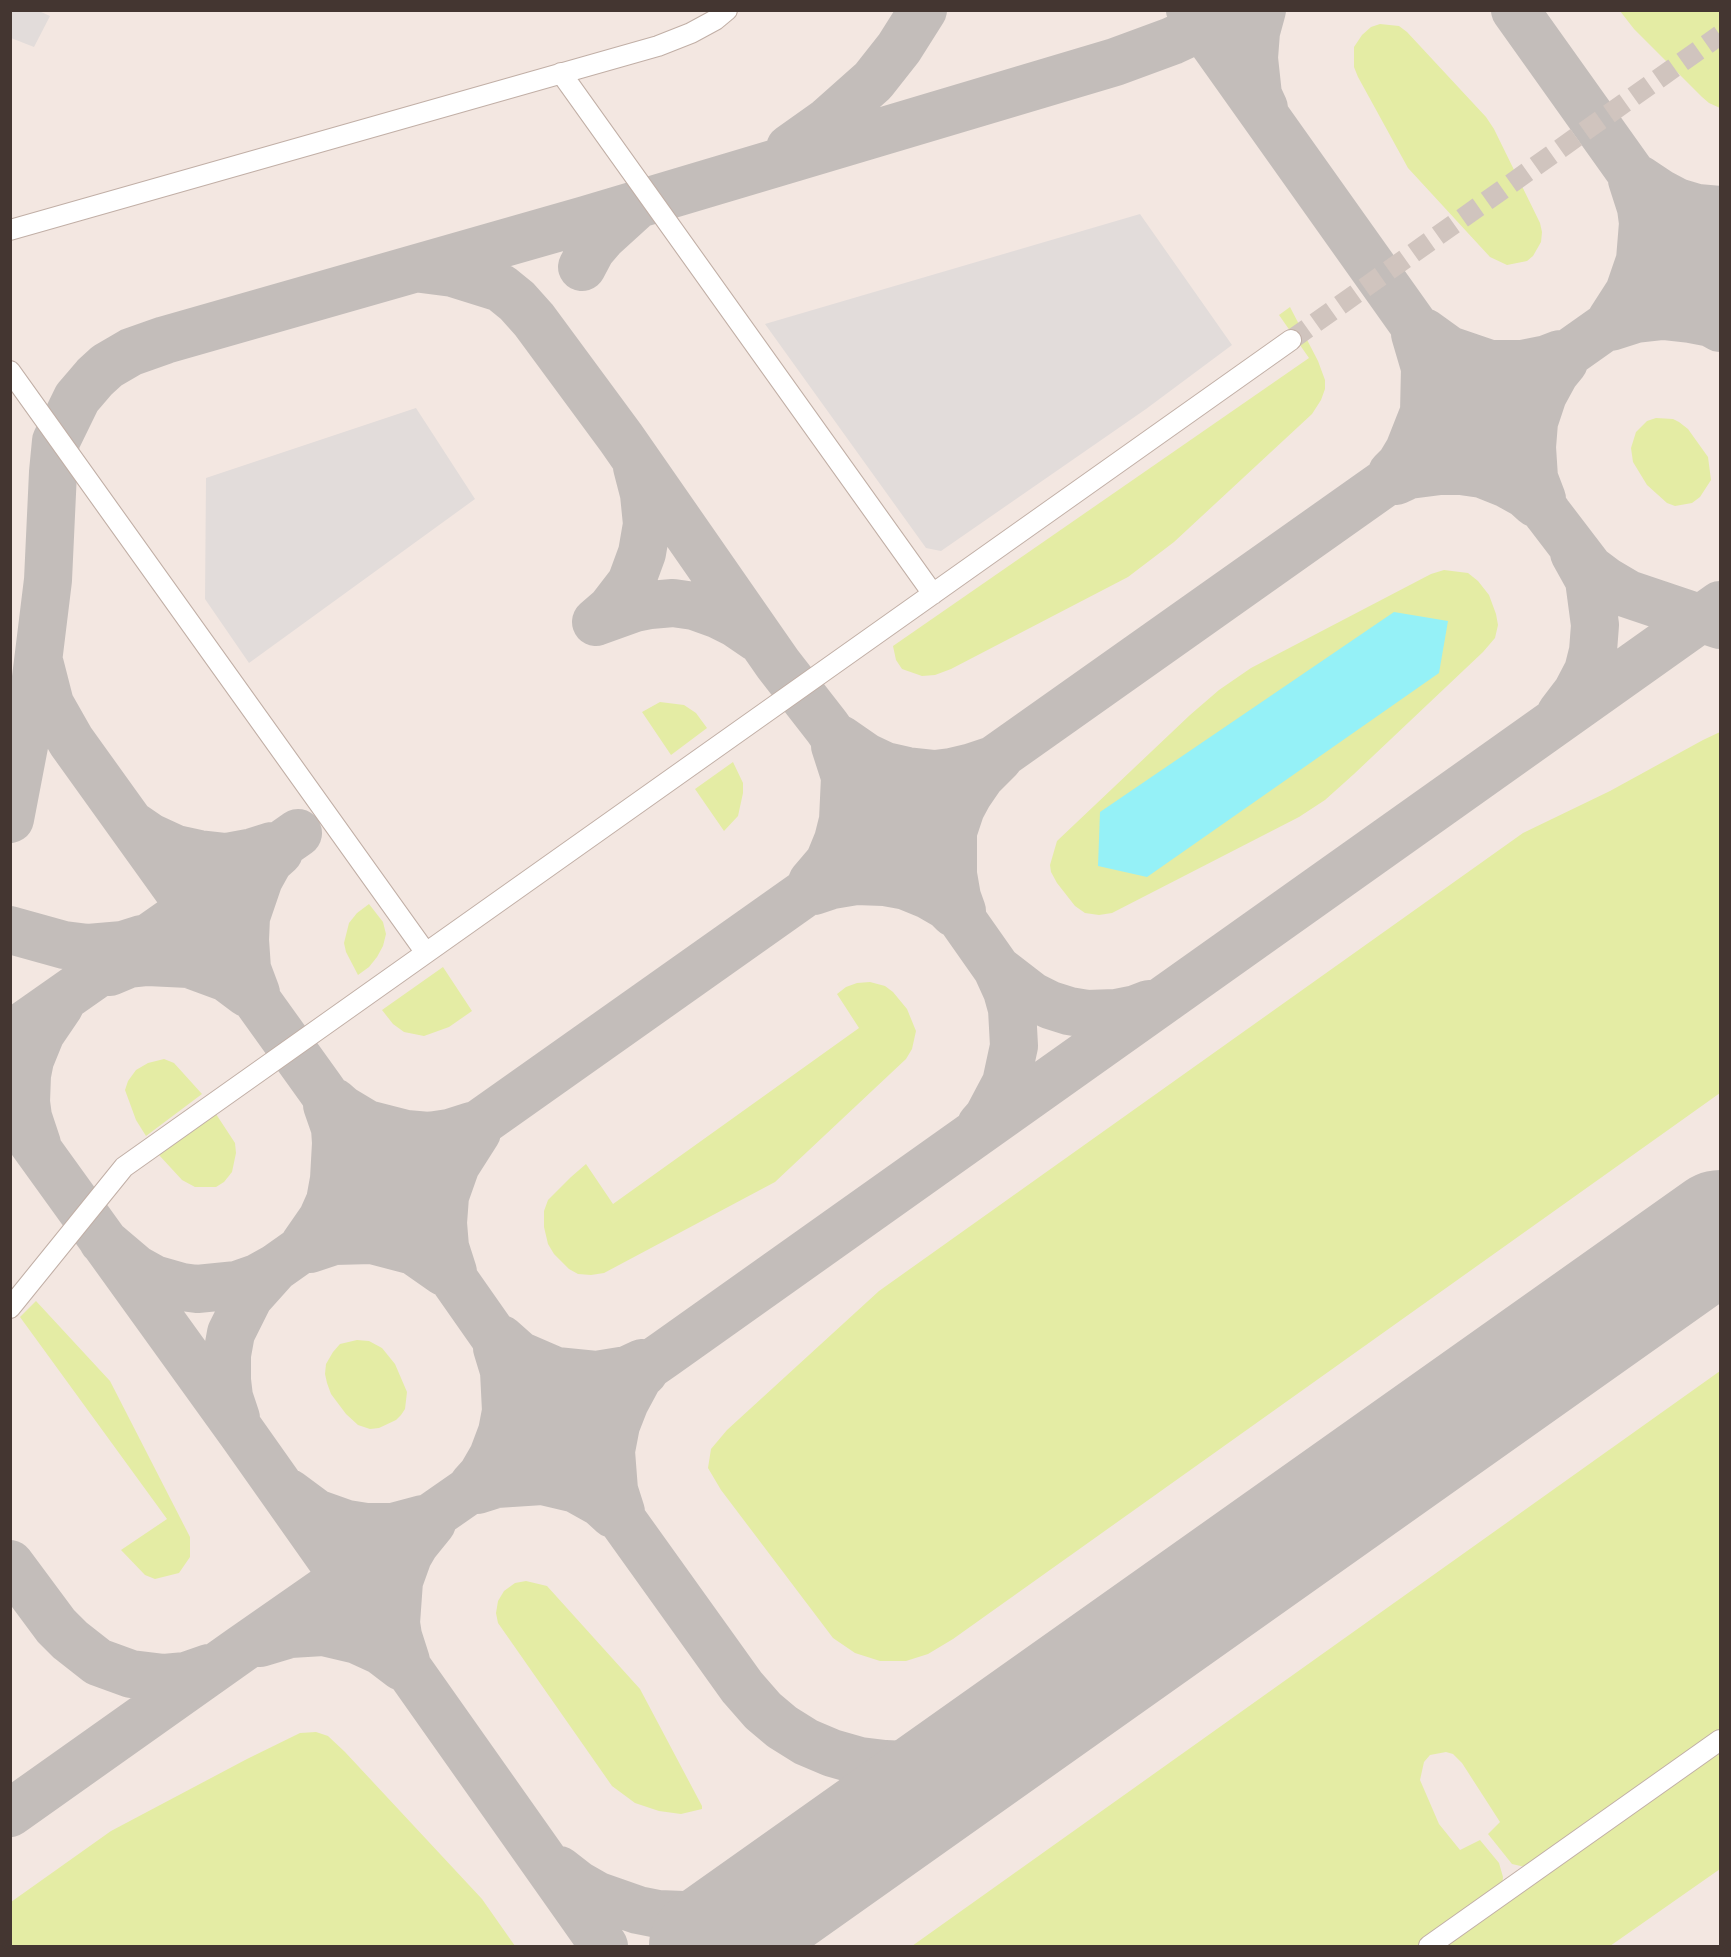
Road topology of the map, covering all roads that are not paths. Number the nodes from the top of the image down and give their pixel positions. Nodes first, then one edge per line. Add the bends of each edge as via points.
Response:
1 (726, 10) edge
2 (561, 73) junction
3 (10, 230) edge
4 (1291, 340) tunnel mouth
5 (10, 370) edge
6 (933, 594) junction
7 (426, 953) junction
8 (10, 1308) edge
9 (1720, 1740) edge
10 (1429, 1947) edge

1 - 2 lane via 680,38
2 - 3 lane
2 - 6 lane
4 - 6 lane
5 - 7 lane
6 - 7 lane
7 - 8 lane via 124,1167
9 - 10 lane

